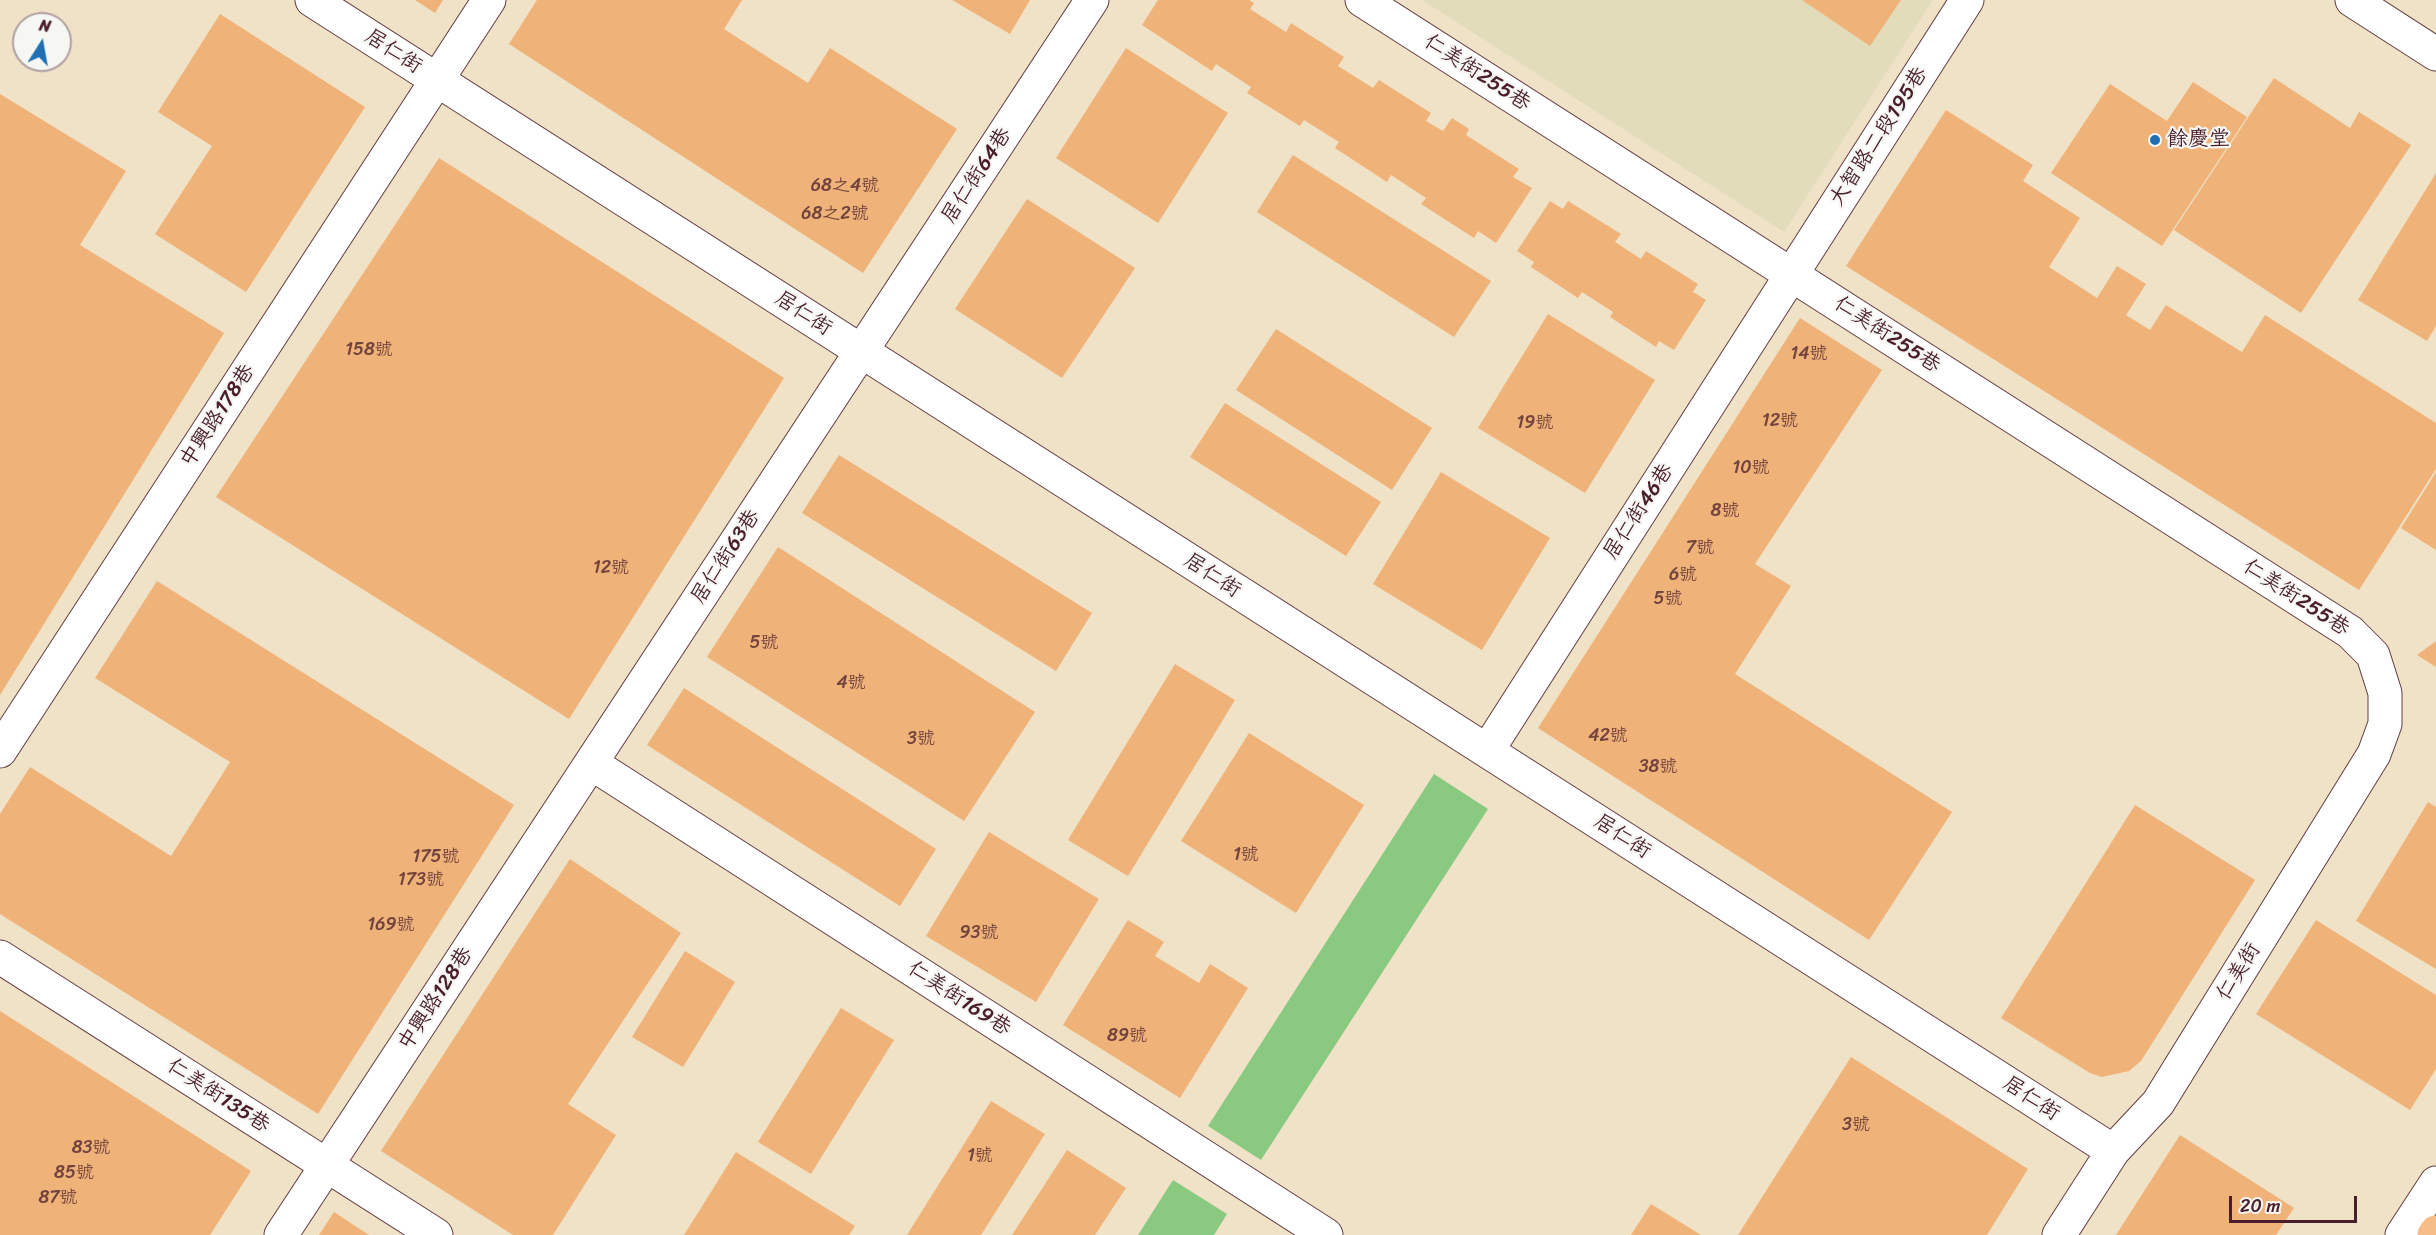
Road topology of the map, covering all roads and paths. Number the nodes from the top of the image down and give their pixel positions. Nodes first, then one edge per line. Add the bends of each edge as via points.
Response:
1 (312, 0) edge
2 (489, 0) edge
3 (1092, 0) edge
4 (1362, 0) edge
5 (1967, 0) edge
6 (2352, 0) edge
7 (2436, 54) edge
8 (437, 80) junction
9 (1791, 274) junction
10 (861, 352) junction
11 (2385, 693) joint
12 (0, 751) edge
13 (1487, 751) junction
14 (591, 763) junction
15 (0, 957) edge
16 (2112, 1151) junction
17 (326, 1165) junction
18 (2436, 1183) edge
19 (281, 1235) edge
20 (436, 1235) edge
21 (1326, 1235) edge
22 (2059, 1235) edge
23 (2402, 1235) edge

1 - 8 street, 居仁街
2 - 8 street, 中興路178巷
3 - 10 street, 居仁街64巷
4 - 9 street, 仁美街255巷
5 - 9 street, 大智路二段195巷
6 - 7 street
8 - 10 street, 居仁街
8 - 12 street, 中興路178巷
9 - 11 street, 仁美街255巷 via 2350,632 2373,656
9 - 13 street, 居仁街46巷
10 - 13 street, 居仁街
10 - 14 street, 居仁街63巷
11 - 16 street, 仁美街 via 2385,724 2374,754 2158,1103
13 - 16 street, 居仁街
14 - 17 street, 中興路128巷
14 - 21 street, 仁美街169巷
15 - 17 street, 仁美街135巷
16 - 22 street, 仁美街
17 - 19 street, 中興路128巷
17 - 20 street, 仁美街135巷
18 - 23 street

